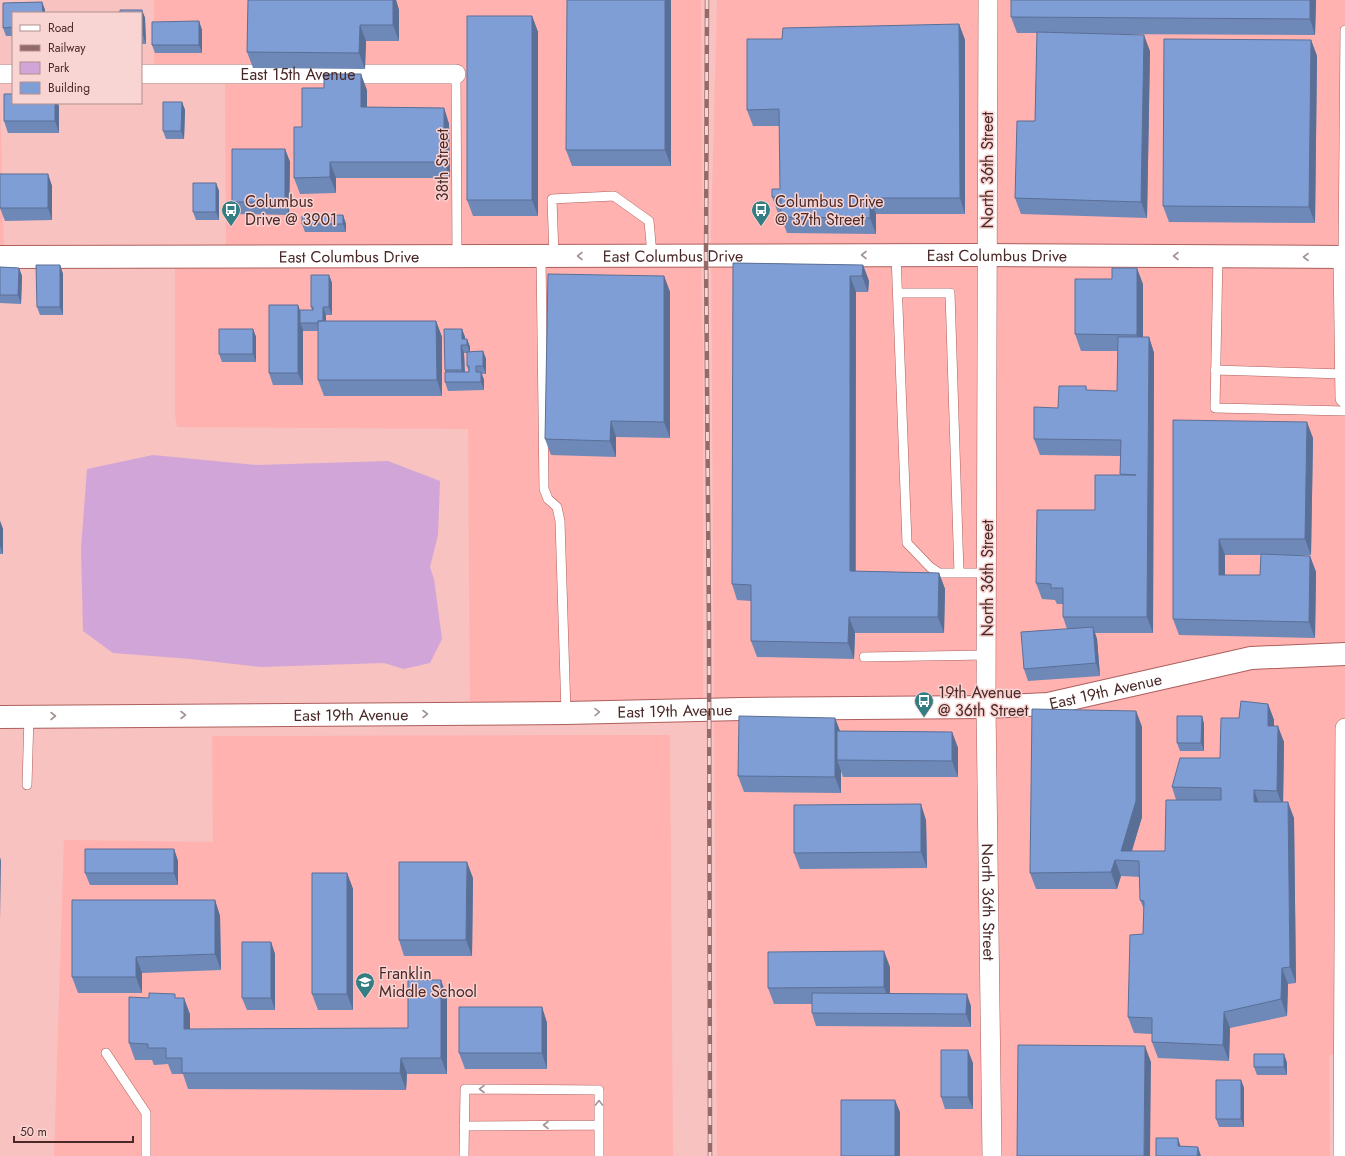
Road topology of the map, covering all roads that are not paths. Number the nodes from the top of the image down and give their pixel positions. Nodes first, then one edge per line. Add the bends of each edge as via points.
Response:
1 (988, 0) edge
2 (1345, 30) edge
3 (0, 74) edge
4 (12, 74) edge
5 (142, 74) edge
6 (456, 74) joint
7 (652, 255) junction
8 (896, 255) junction
9 (987, 255) junction
10 (457, 256) junction
11 (548, 256) junction
12 (1218, 256) junction
13 (0, 257) edge
14 (1344, 257) edge
15 (898, 293) junction
16 (1216, 370) junction
17 (1344, 374) edge
18 (1345, 398) edge
19 (1345, 411) edge
20 (959, 573) junction
21 (987, 573) junction
22 (1345, 654) edge
23 (986, 655) junction
24 (864, 657) dead end
25 (986, 707) junction
26 (566, 713) junction
27 (29, 716) junction
28 (0, 717) edge
29 (1345, 728) edge
30 (27, 785) dead end
31 (106, 1053) dead end
32 (599, 1125) junction
33 (464, 1126) junction
34 (146, 1156) edge
35 (464, 1156) edge
36 (599, 1156) edge
37 (992, 1156) edge
38 (1343, 1156) edge

1 - 9 street, North 36th Street
2 - 14 lane
3 - 4 street
5 - 6 street, East 15th Avenue
6 - 10 lane, 38th Street
8 -> 7 main road, East Columbus Drive
7 -> 11 main road, East Columbus Drive
7 - 11 lane via 649,221 614,196 552,199
8 - 9 main road, East Columbus Drive
8 - 15 lane
12 -> 9 main road, East Columbus Drive
9 - 21 street, North 36th Street
10 - 11 main road, East Columbus Drive
10 - 13 main road, East Columbus Drive
11 - 26 lane via 544,489 548,499 557,507 560,521
14 -> 12 main road, East Columbus Drive
12 - 16 lane
14 - 17 street
15 - 20 lane via 907,543 930,567 940,573
15 - 20 lane via 950,292
16 - 17 lane
16 - 19 lane via 1215,408
17 - 18 street
20 - 21 lane
21 - 23 street, North 36th Street
22 - 25 main road, East 19th Avenue via 1251,658 1048,704
23 - 24 lane
23 - 25 street, North 36th Street
26 -> 25 main road, East 19th Avenue
25 - 37 street, North 36th Street
27 -> 26 main road, East 19th Avenue
27 - 28 main road, East 19th Avenue
27 - 30 lane
29 - 38 street
31 - 34 lane via 146,1113
32 -> 33 lane
32 -> 33 lane via 599,1090 465,1089
32 - 36 lane
33 - 35 lane

